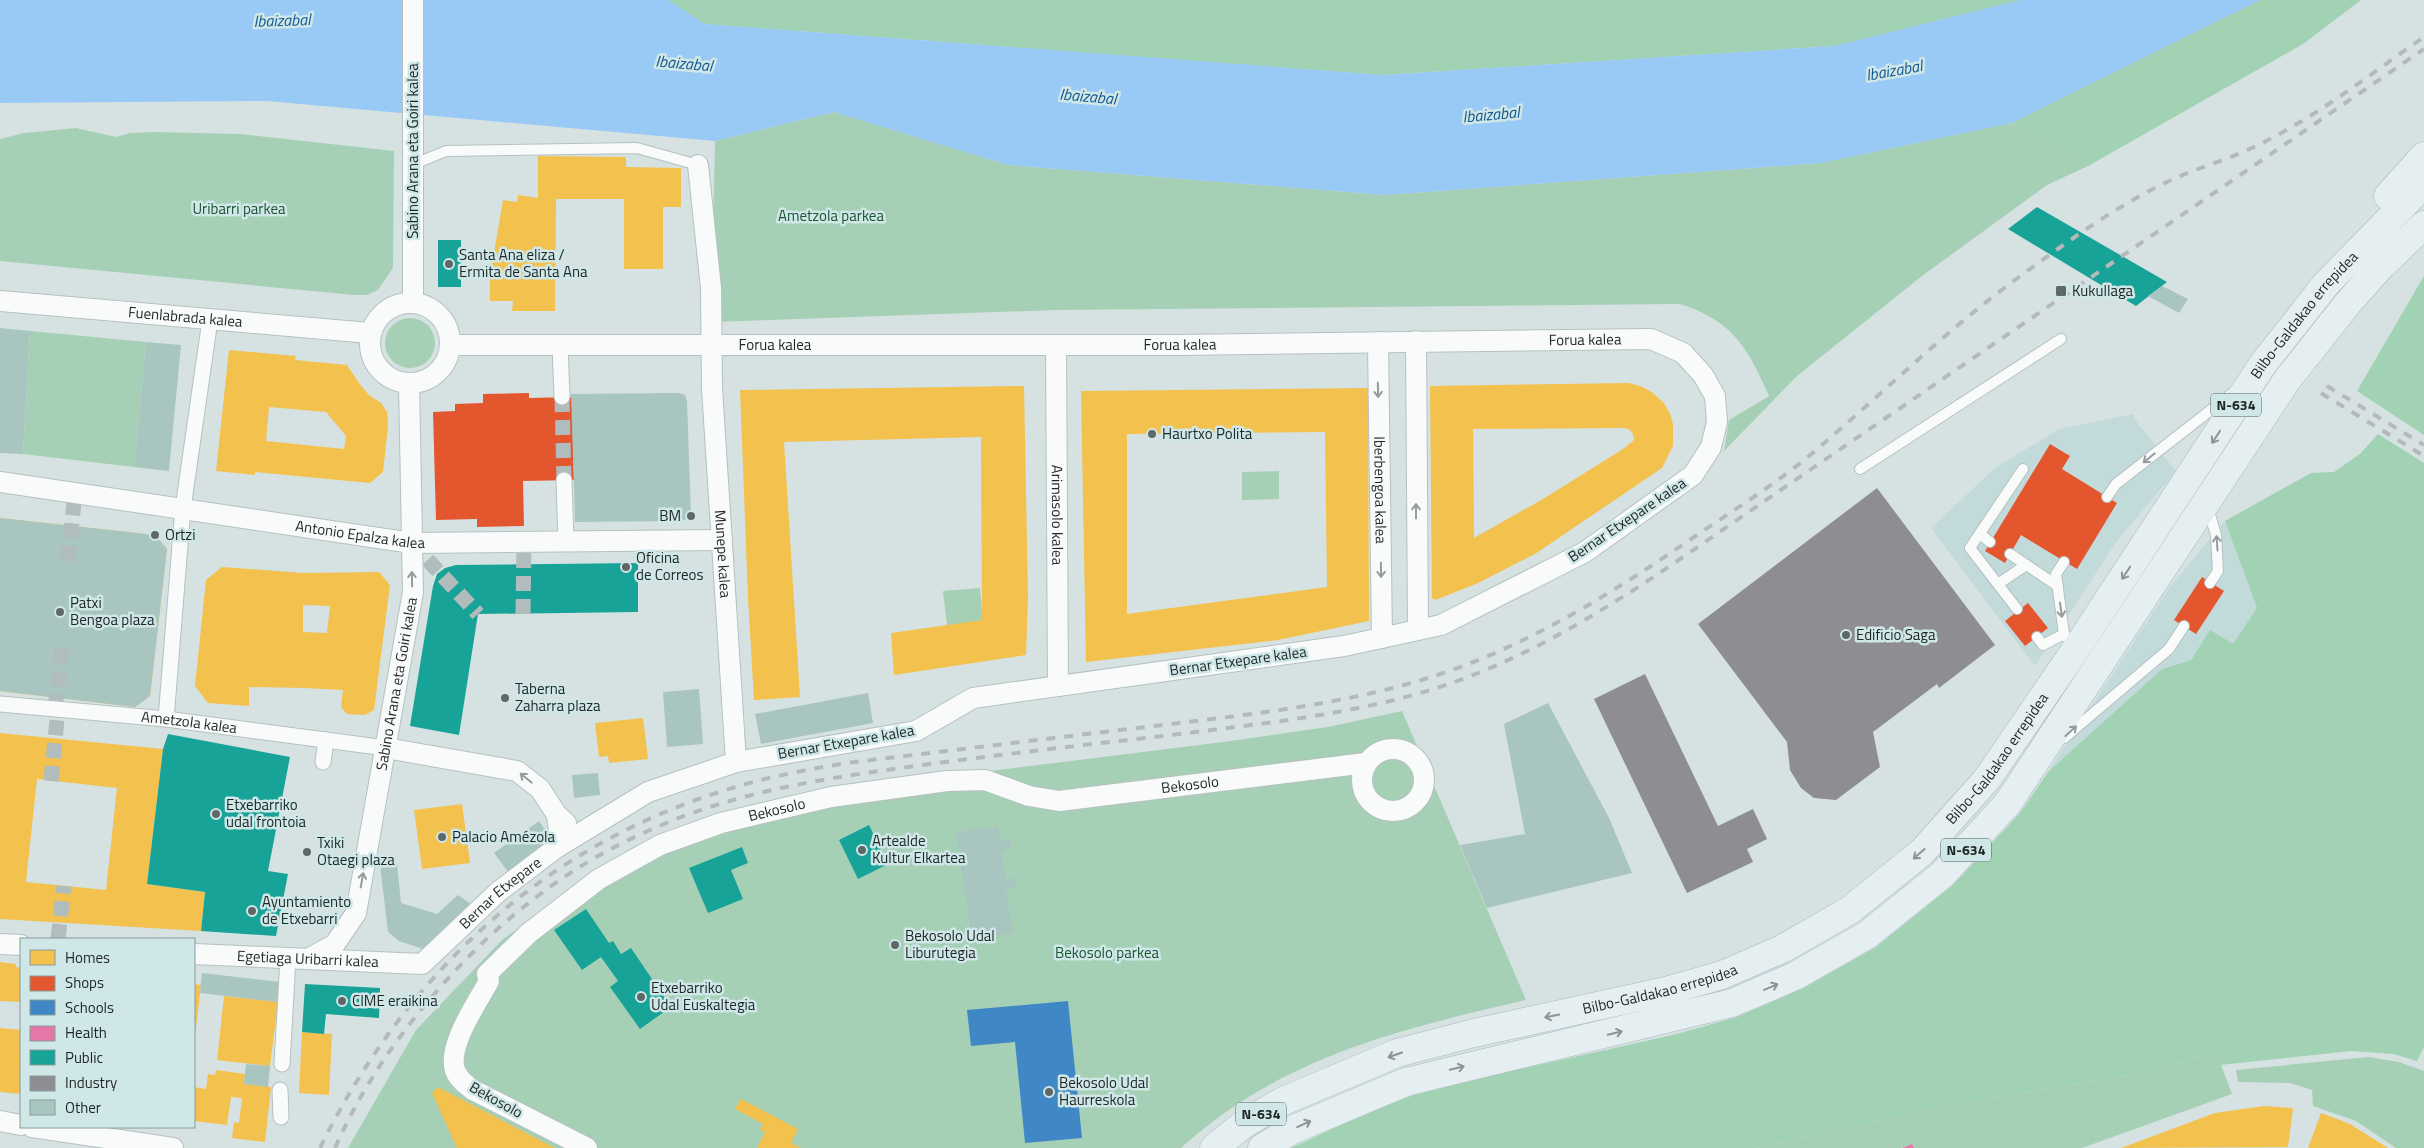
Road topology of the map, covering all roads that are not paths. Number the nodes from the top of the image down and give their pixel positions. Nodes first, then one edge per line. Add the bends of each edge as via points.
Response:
1 (413, 0) edge
2 (2424, 156) edge
3 (412, 165) junction
4 (698, 165) joint
5 (2424, 184) edge
6 (2424, 225) edge
7 (2361, 246) junction
8 (0, 301) edge
9 (413, 302) junction
10 (210, 320) junction
11 (370, 334) junction
12 (1651, 339) joint
13 (2061, 339) dead end
14 (1416, 341) junction
15 (1378, 342) junction
16 (450, 345) junction
17 (560, 345) junction
18 (710, 345) junction
19 (1056, 345) junction
20 (2256, 375) junction
21 (409, 383) junction
22 (562, 397) tunnel mouth
23 (1860, 469) dead end
24 (2023, 470) dead end
25 (564, 480) tunnel mouth
26 (0, 482) edge
27 (2107, 497) dead end
28 (2206, 503) junction
29 (183, 508) junction
30 (1980, 534) junction
31 (722, 540) junction
32 (566, 542) junction
33 (1990, 542) dead end
34 (412, 543) junction
35 (2010, 554) dead end
36 (2064, 562) dead end
37 (2026, 565) junction
38 (2210, 583) dead end
39 (1998, 584) junction
40 (2058, 586) junction
41 (2017, 609) dead end
42 (2184, 626) dead end
43 (1418, 630) junction
44 (2037, 637) dead end
45 (1382, 638) junction
46 (2070, 641) junction
47 (1058, 686) junction
48 (0, 704) edge
49 (166, 719) junction
50 (326, 740) junction
51 (381, 747) junction
52 (323, 762) dead end
53 (736, 762) junction
54 (1366, 763) dead end
55 (2035, 763) junction
56 (557, 815) junction
57 (594, 827) junction
58 (556, 848) junction
59 (0, 944) edge
60 (20, 945) edge
61 (195, 954) edge
62 (288, 958) junction
63 (308, 959) junction
64 (422, 964) joint
65 (281, 1117) dead end
66 (0, 1121) edge
67 (20, 1125) edge
68 (39, 1128) edge
69 (173, 1148) edge
70 (587, 1148) edge
71 (1214, 1148) edge
72 (1262, 1148) edge

1 - 3 street, Sabino Arana eta Goiri kalea
2 - 7 highway via 2384,200
3 - 4 lane via 446,151 637,148
3 - 9 street, Sabino Arana eta Goiri kalea
4 - 18 street via 711,288
5 - 7 highway, Bilbo-Galdakao errepidea / N-634
6 - 28 highway, Bilbo-Galdakao errepidea / N-634 via 2381,266 2316,341 2286,380
7 - 20 highway, Bilbo-Galdakao errepidea / N-634
8 - 10 street, Fuenlabrada kalea
9 - 11 street via 386,310 376,320
9 - 16 street via 425,305 444,321
10 - 11 street, Fuenlabrada kalea
10 - 29 street
11 - 21 street via 369,348 374,362 395,381
12 - 14 street, Forua kalea
12 - 43 street, Bernar Etxepare kalea via 1683,353 1703,375 1714,396 1717,422 1711,447 1693,475 1585,552 1441,625
13 - 23 lane
14 - 15 street, Forua kalea
43 -> 14 street
15 - 19 street, Forua kalea
15 -> 45 street, Iberbengoa kalea
16 - 17 street, Forua kalea
16 - 21 street via 442,368 421,382
17 - 18 street, Forua kalea
17 - 22 street
18 - 19 street, Forua kalea
18 - 31 street, Munepe kalea
19 - 47 street, Arimasolo kalea
20 -> 27 lane via 2116,484
20 -> 46 highway, Bilbo-Galdakao errepidea / N-634
21 - 34 street, Sabino Arana eta Goiri kalea
24 - 30 lane
25 - 32 street
26 - 29 street, Antonio Epalza kalea
38 -> 28 lane via 2218,571 2216,535
28 - 55 highway, Bilbo-Galdakao errepidea / N-634
29 - 34 street, Antonio Epalza kalea
29 - 49 street
30 - 33 lane
30 - 39 lane via 1970,548
31 - 32 street, Antonio Epalza kalea
31 - 53 street, Munepe kalea
32 - 34 street, Antonio Epalza kalea
51 -> 34 street, Sabino Arana eta Goiri kalea via 413,592
35 - 37 lane
36 - 40 lane via 2056,574
37 - 39 lane
37 - 40 lane
39 - 41 lane
40 -> 46 lane
55 -> 42 lane via 2169,649
43 - 45 street, Bernar Etxepare kalea
44 - 46 lane via 2043,645
45 - 47 street, Bernar Etxepare kalea
46 -> 71 highway, Bilbo-Galdakao errepidea / N-634 via 1987,779 1951,822 1922,852 1850,910 1812,933 1722,975 1397,1054 1280,1102 1244,1124
47 - 53 street, Bernar Etxepare kalea via 973,698 916,731
48 - 49 street, Ametzola kalea
49 - 50 street, Ametzola kalea
50 - 51 street, Ametzola kalea
50 - 52 street
56 -> 51 street, Ametzola kalea via 540,789 517,771
63 -> 51 street, Sabino Arana eta Goiri kalea via 335,944 356,913
53 - 57 street, Bernar Etxepare kalea via 648,792
54 - 70 street, Bekosolo via 1059,801 1029,796 986,780 947,781 830,797 721,823 660,844 599,879 529,933 504,957 487,974 488,981 456,1042 455,1070 473,1090
72 -> 55 highway, Bilbo-Galdakao errepidea / N-634 via 1294,1129 1406,1082 1732,1003 1795,976 1867,935 1942,874 2008,803
56 - 57 street via 572,828
56 - 58 street, Bernar Etxepare via 560,839
57 - 58 street, Bernar Etxepare kalea
58 - 64 street, Bernar Etxepare via 498,892
59 - 60 street
61 - 62 street, Egetiaga Uribarri kalea
62 - 63 street, Egetiaga Uribarri kalea
62 - 65 street
63 - 64 street, Egetiaga Uribarri kalea
66 - 67 street
68 - 69 street

